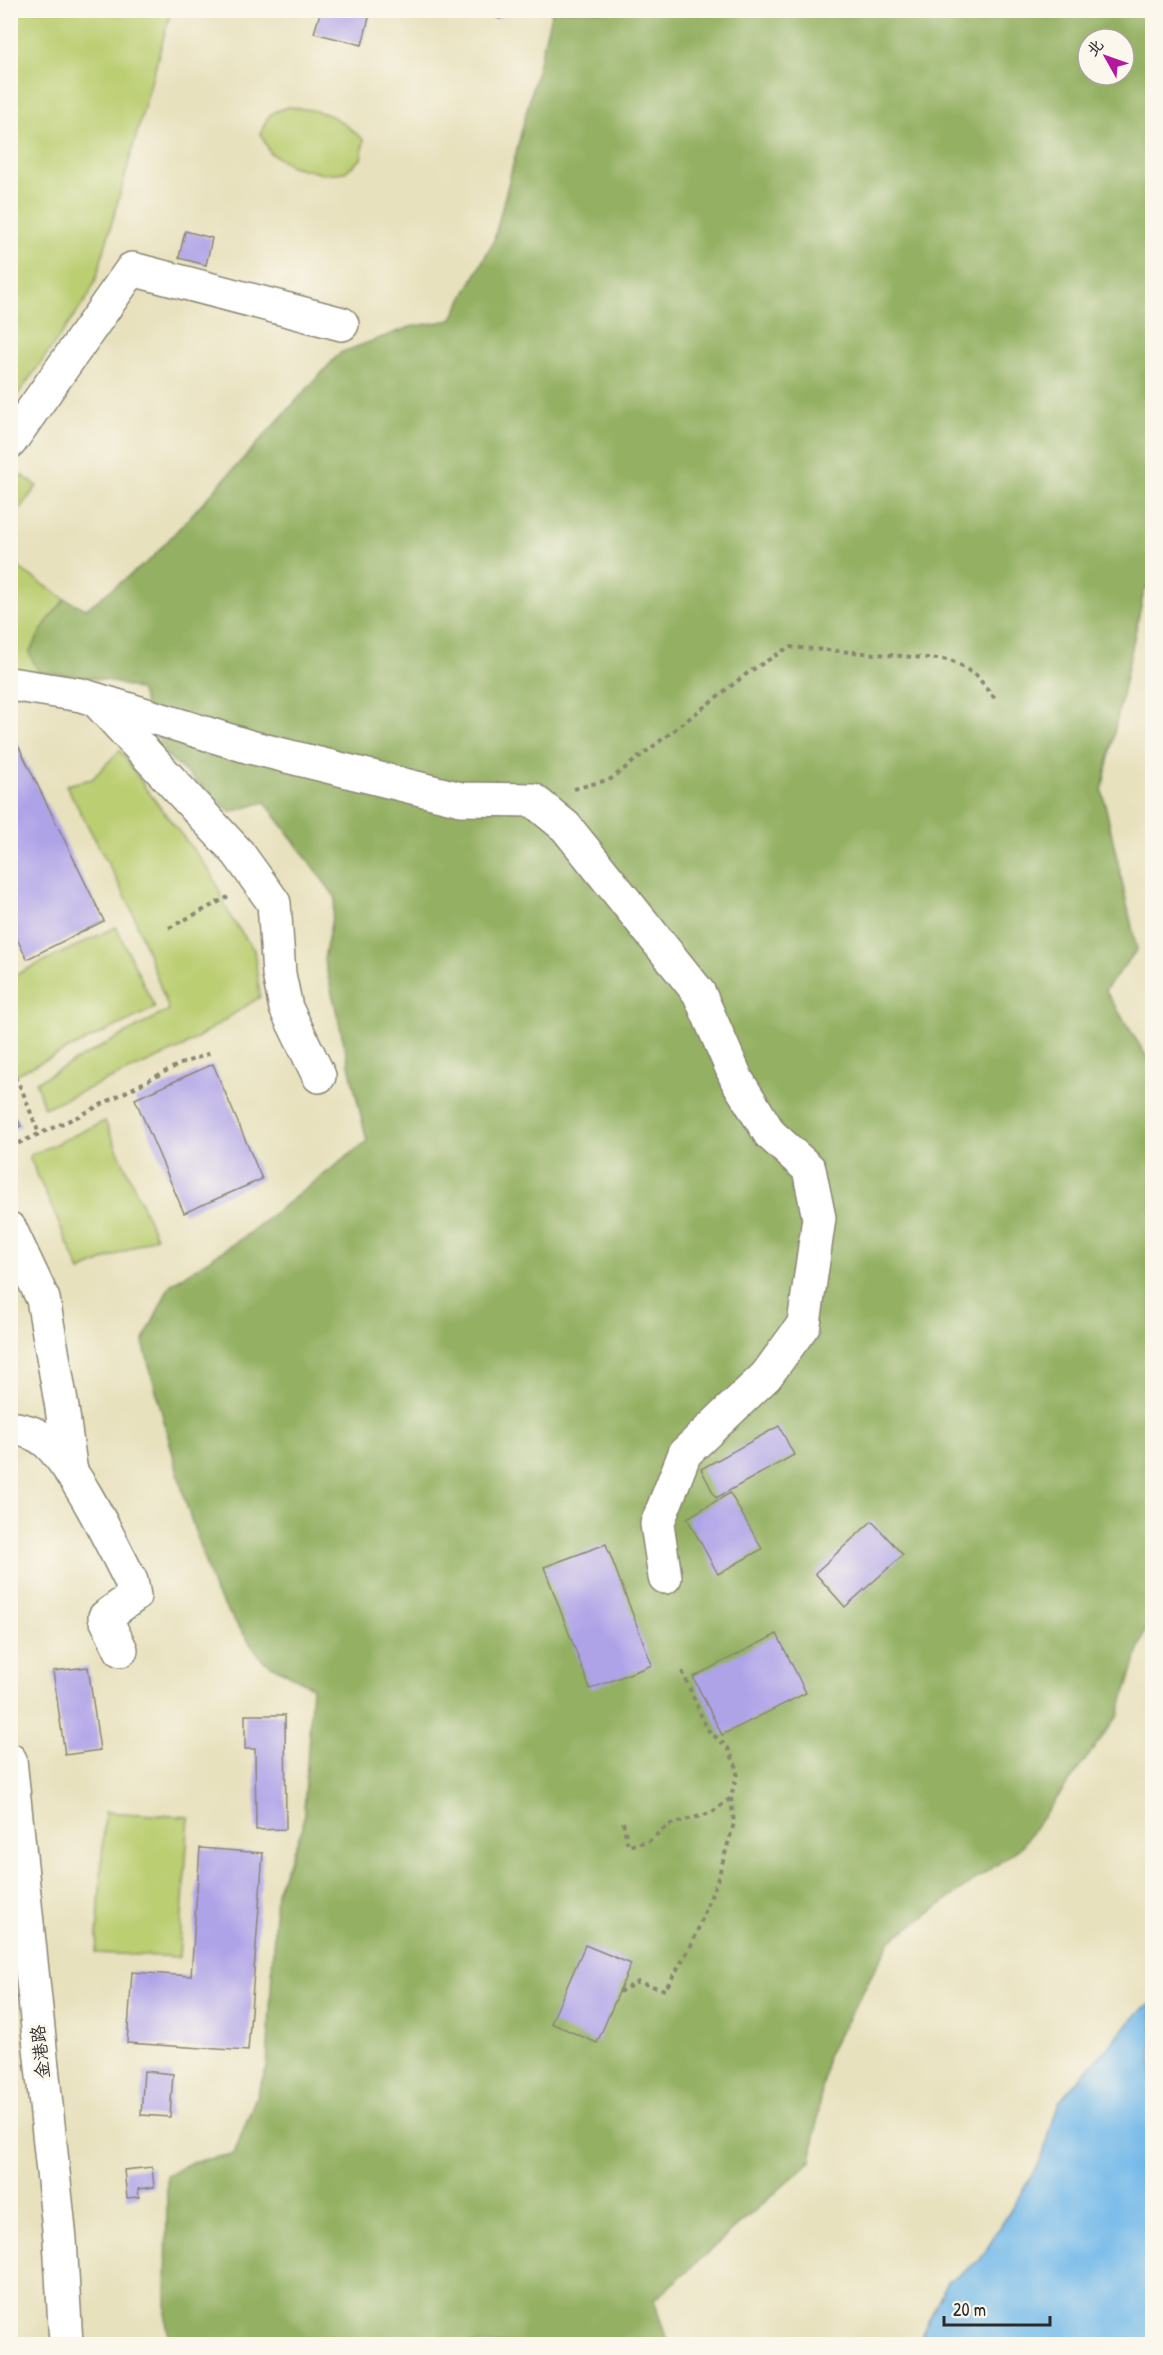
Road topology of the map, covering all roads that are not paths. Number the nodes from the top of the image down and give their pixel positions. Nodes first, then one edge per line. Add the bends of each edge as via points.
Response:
1 (342, 324) dead end
2 (10, 442) edge
3 (10, 684) edge
4 (95, 699) junction
5 (320, 1076) dead end
6 (10, 1229) edge
7 (10, 1428) edge
8 (70, 1473) junction
9 (665, 1577) dead end
10 (122, 1650) dead end
11 (10, 1760) edge
12 (66, 2344) edge

1 - 2 street via 132,269
3 - 4 street
4 - 5 street via 238,854 274,903 279,974 286,1008
4 - 9 street via 250,747 461,799 533,800 567,827 699,993 736,1080 770,1134 809,1169 819,1218 804,1324 765,1376 686,1453 657,1524
6 - 8 street via 43,1299
7 - 8 street via 29,1430 48,1443
8 - 10 street via 131,1581 134,1596 105,1617
11 - 12 street, 金港路 via 60,2239

